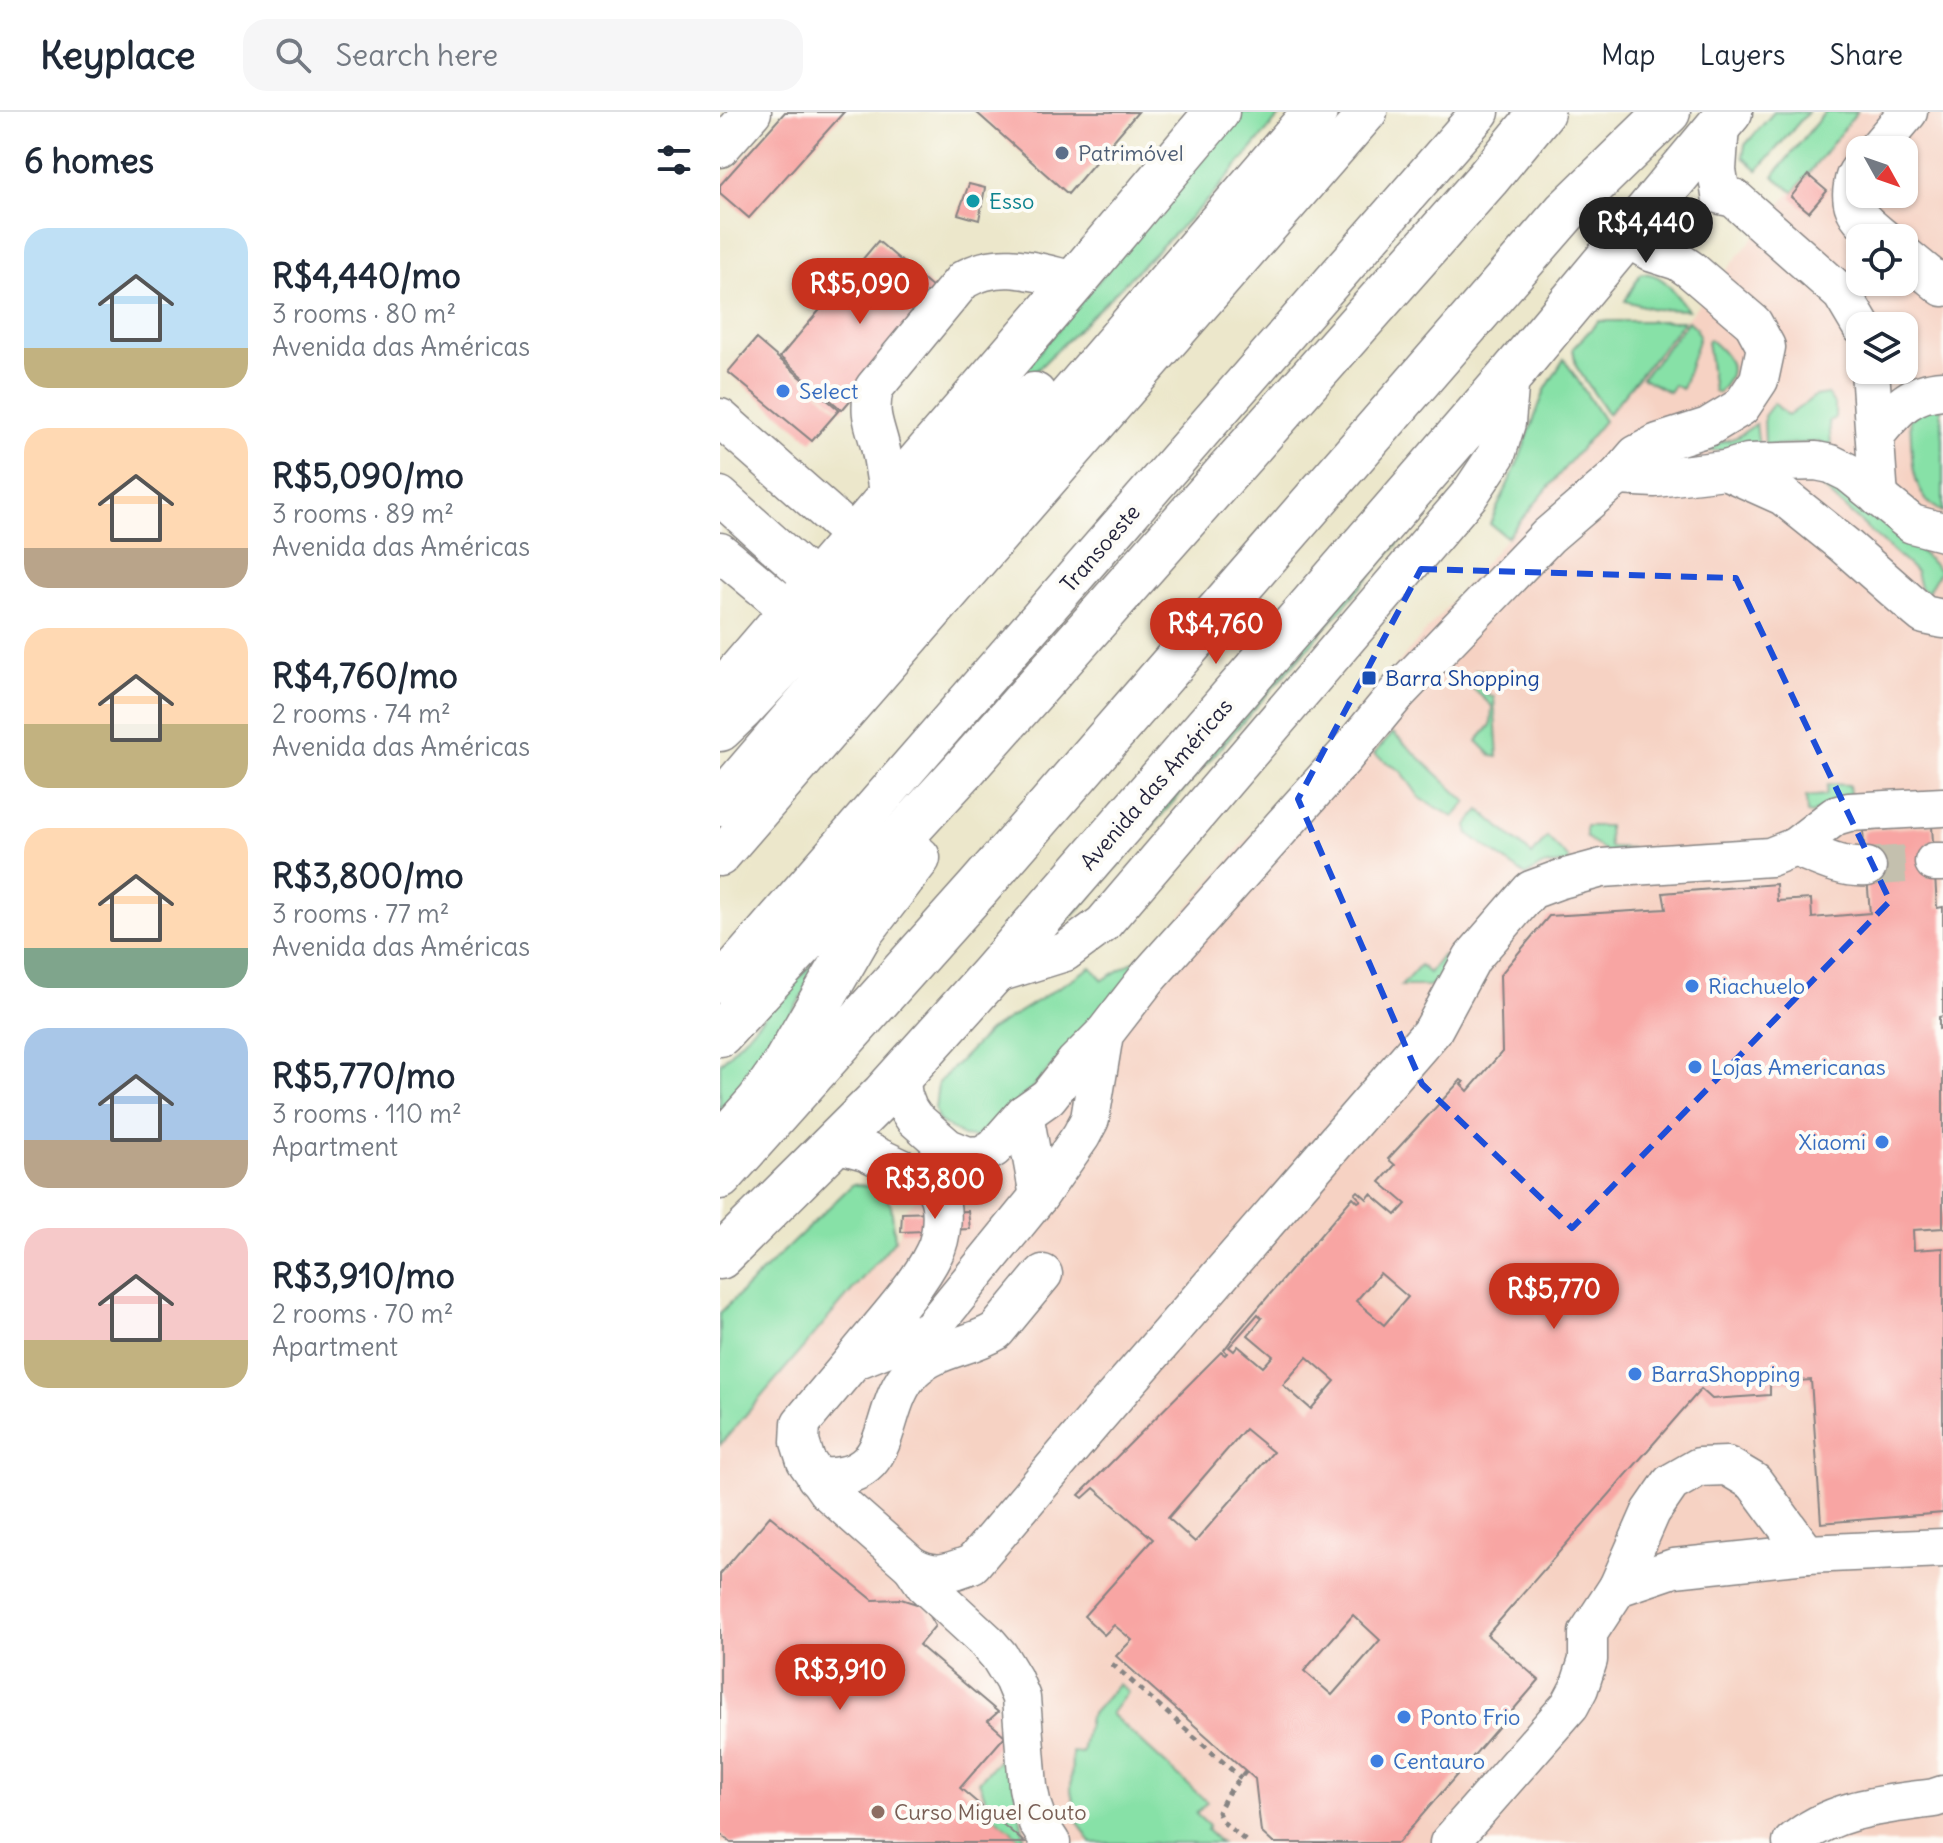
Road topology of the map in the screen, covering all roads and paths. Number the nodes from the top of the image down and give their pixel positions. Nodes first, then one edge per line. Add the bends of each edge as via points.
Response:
1 (752, 112) edge
2 (1217, 112) edge
3 (1315, 112) edge
4 (1368, 112) edge
5 (1480, 112) edge
6 (1542, 112) edge
7 (1574, 112) edge
8 (1668, 112) edge
9 (1900, 115) edge
10 (1725, 118) edge
11 (1886, 136) edge
12 (720, 148) edge
13 (1487, 179) junction
14 (1853, 208) edge
15 (1867, 224) edge
16 (1625, 237) junction
17 (1189, 259) junction
18 (1918, 266) edge
19 (1075, 281) junction
20 (1943, 287) edge
21 (1853, 312) edge
22 (1871, 384) edge
23 (1943, 390) edge
24 (720, 418) edge
25 (1876, 434) junction
26 (1725, 470) junction
27 (1618, 476) junction
28 (720, 496) edge
29 (1879, 498) junction
30 (889, 499) junction
31 (1927, 528) edge
32 (855, 537) junction
33 (720, 552) edge
34 (1943, 554) edge
35 (804, 597) junction
36 (1943, 619) edge
37 (720, 694) edge
38 (720, 729) edge
39 (966, 767) junction
40 (720, 804) edge
41 (1943, 807) edge
42 (1795, 847) junction
43 (720, 857) edge
44 (1867, 867) tunnel mouth
45 (720, 984) edge
46 (720, 1034) edge
47 (1104, 1034) junction
48 (900, 1077) junction
49 (1024, 1114) junction
50 (836, 1143) junction
51 (720, 1145) edge
52 (720, 1177) edge
53 (1039, 1196) junction
54 (720, 1257) edge
55 (1043, 1274) dead end
56 (853, 1361) junction
57 (816, 1477) junction
58 (1943, 1548) edge
59 (1807, 1554) junction
60 (972, 1564) junction
61 (912, 1566) junction
62 (1618, 1587) junction
63 (1112, 1664) dead end
64 (1246, 1771) dead end
65 (1241, 1778) junction
66 (1940, 1798) edge
67 (1051, 1843) edge
68 (1061, 1843) edge
69 (1248, 1843) edge
70 (1449, 1843) edge
71 (1792, 1843) edge

1 - 12 lane
2 - 19 main road
3 - 17 main road
4 - 43 lane
5 - 45 lane, Transoeste
6 - 13 main road
7 - 13 main road
8 - 52 main road via 1566,211
9 - 11 lane
10 - 16 main road, Avenida das Américas
10 - 21 lane via 1717,170 1721,195 1734,198 1826,279
13 - 39 main road
14 - 15 lane
16 - 27 lane via 1691,270 1753,323 1766,347 1759,380 1741,407 1708,427 1636,455
16 - 48 main road, Avenida das Américas
17 - 38 main road via 1058,369
17 - 40 main road
18 - 20 lane
19 - 30 main road
19 - 30 lane via 1000,267 963,280 874,388 872,423
22 - 25 lane
23 - 25 lane via 1901,404
24 - 32 lane
25 - 29 lane
26 - 27 lane via 1655,478
26 - 29 lane via 1748,463 1816,461 1849,473
26 - 36 lane via 1783,496 1924,615
27 - 47 lane via 1548,536 1398,692
28 - 35 lane
29 - 31 lane
30 - 32 main road
31 - 34 lane
32 - 35 main road
33 - 35 lane
35 - 37 main road
39 - 46 main road
39 - 51 main road via 940,827 861,932 781,1070
41 - 42 lane via 1849,812 1835,816
42 - 44 lane via 1831,862
42 - 60 lane via 1770,857 1602,868 1531,890 1472,958 1433,1030
47 - 49 lane via 1048,1097
47 - 53 lane via 1090,1119
48 - 49 lane via 914,1118 948,1148 968,1156 994,1148
48 - 50 main road, Avenida das Américas
49 - 53 lane
50 - 54 main road, Avenida das Américas
50 - 56 lane via 924,1179 938,1193 941,1208 936,1250 922,1275
53 - 56 lane via 930,1330
55 - 57 lane via 996,1331 926,1360 912,1372 898,1393 882,1462 830,1478
56 - 57 lane via 801,1423 800,1442
57 - 61 lane
58 - 59 lane
59 - 62 lane via 1674,1568
59 - 62 lane via 1754,1482 1727,1466 1699,1467 1671,1483 1651,1512
60 - 61 lane via 943,1575
60 - 68 lane via 969,1594 1013,1644 1038,1695 1042,1797
61 - 67 lane via 925,1585 986,1641 1013,1679 1021,1698 1032,1806
62 - 70 lane via 1588,1633 1588,1660 1570,1705
63 - 65 path
64 - 65 path
65 - 69 path via 1218,1812
66 - 71 lane via 1830,1818

